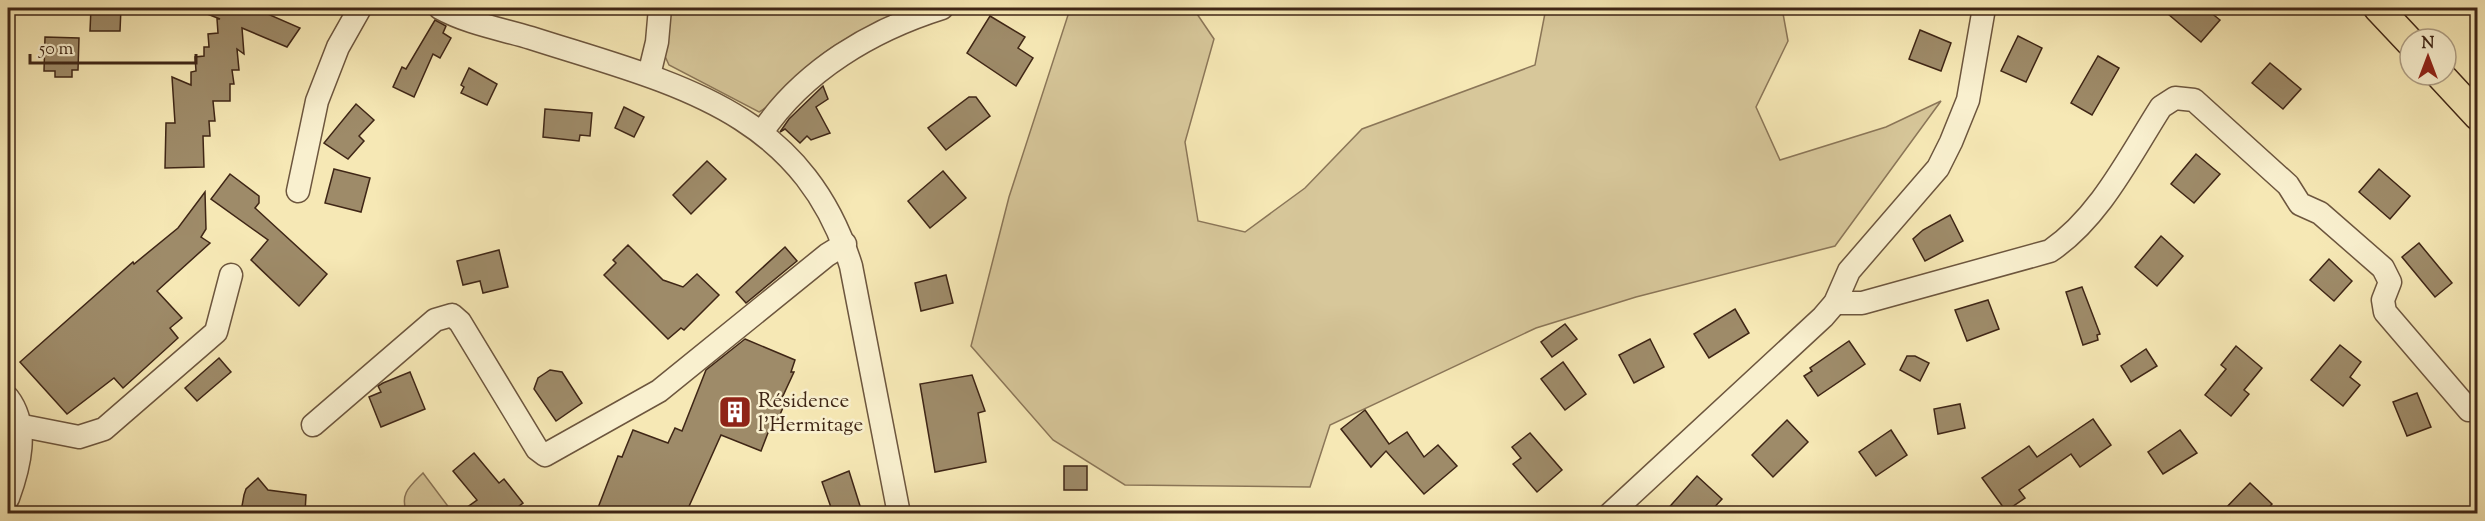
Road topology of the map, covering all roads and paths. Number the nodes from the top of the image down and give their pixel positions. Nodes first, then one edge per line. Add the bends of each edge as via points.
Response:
1 (360, 8) edge
2 (440, 8) edge
3 (660, 8) edge
4 (942, 8) edge
5 (1984, 8) edge
6 (2378, 8) edge
7 (2398, 29) edge
8 (649, 75) junction
9 (2451, 87) edge
10 (2478, 116) edge
11 (762, 132) junction
12 (298, 191) dead end
13 (844, 244) junction
14 (231, 275) dead end
15 (1834, 303) junction
16 (8, 399) edge
17 (2469, 410) dead end
18 (18, 425) junction
19 (313, 425) dead end
20 (8, 498) edge
21 (899, 513) edge
22 (1610, 513) edge

1 - 12 street via 338,47 317,101
2 - 8 street
3 - 8 street
4 - 11 street via 892,26 852,47 812,78
5 - 15 street via 1968,100 1938,168 1849,271
6 - 7 main road
8 - 11 street via 697,95
9 - 10 main road
11 - 13 street via 811,182
13 - 19 street via 659,391 545,455 537,449 460,322 452,315 435,320
13 - 21 street via 856,285
14 - 18 street via 216,332 104,429 79,438
15 - 17 street via 1862,303 2050,251 2073,236 2093,212 2161,107 2175,98 2194,100 2288,185 2300,204 2320,213 2383,268 2390,282 2383,300 2385,312
15 - 22 street via 1808,334
16 - 18 street
18 - 20 street via 21,455

